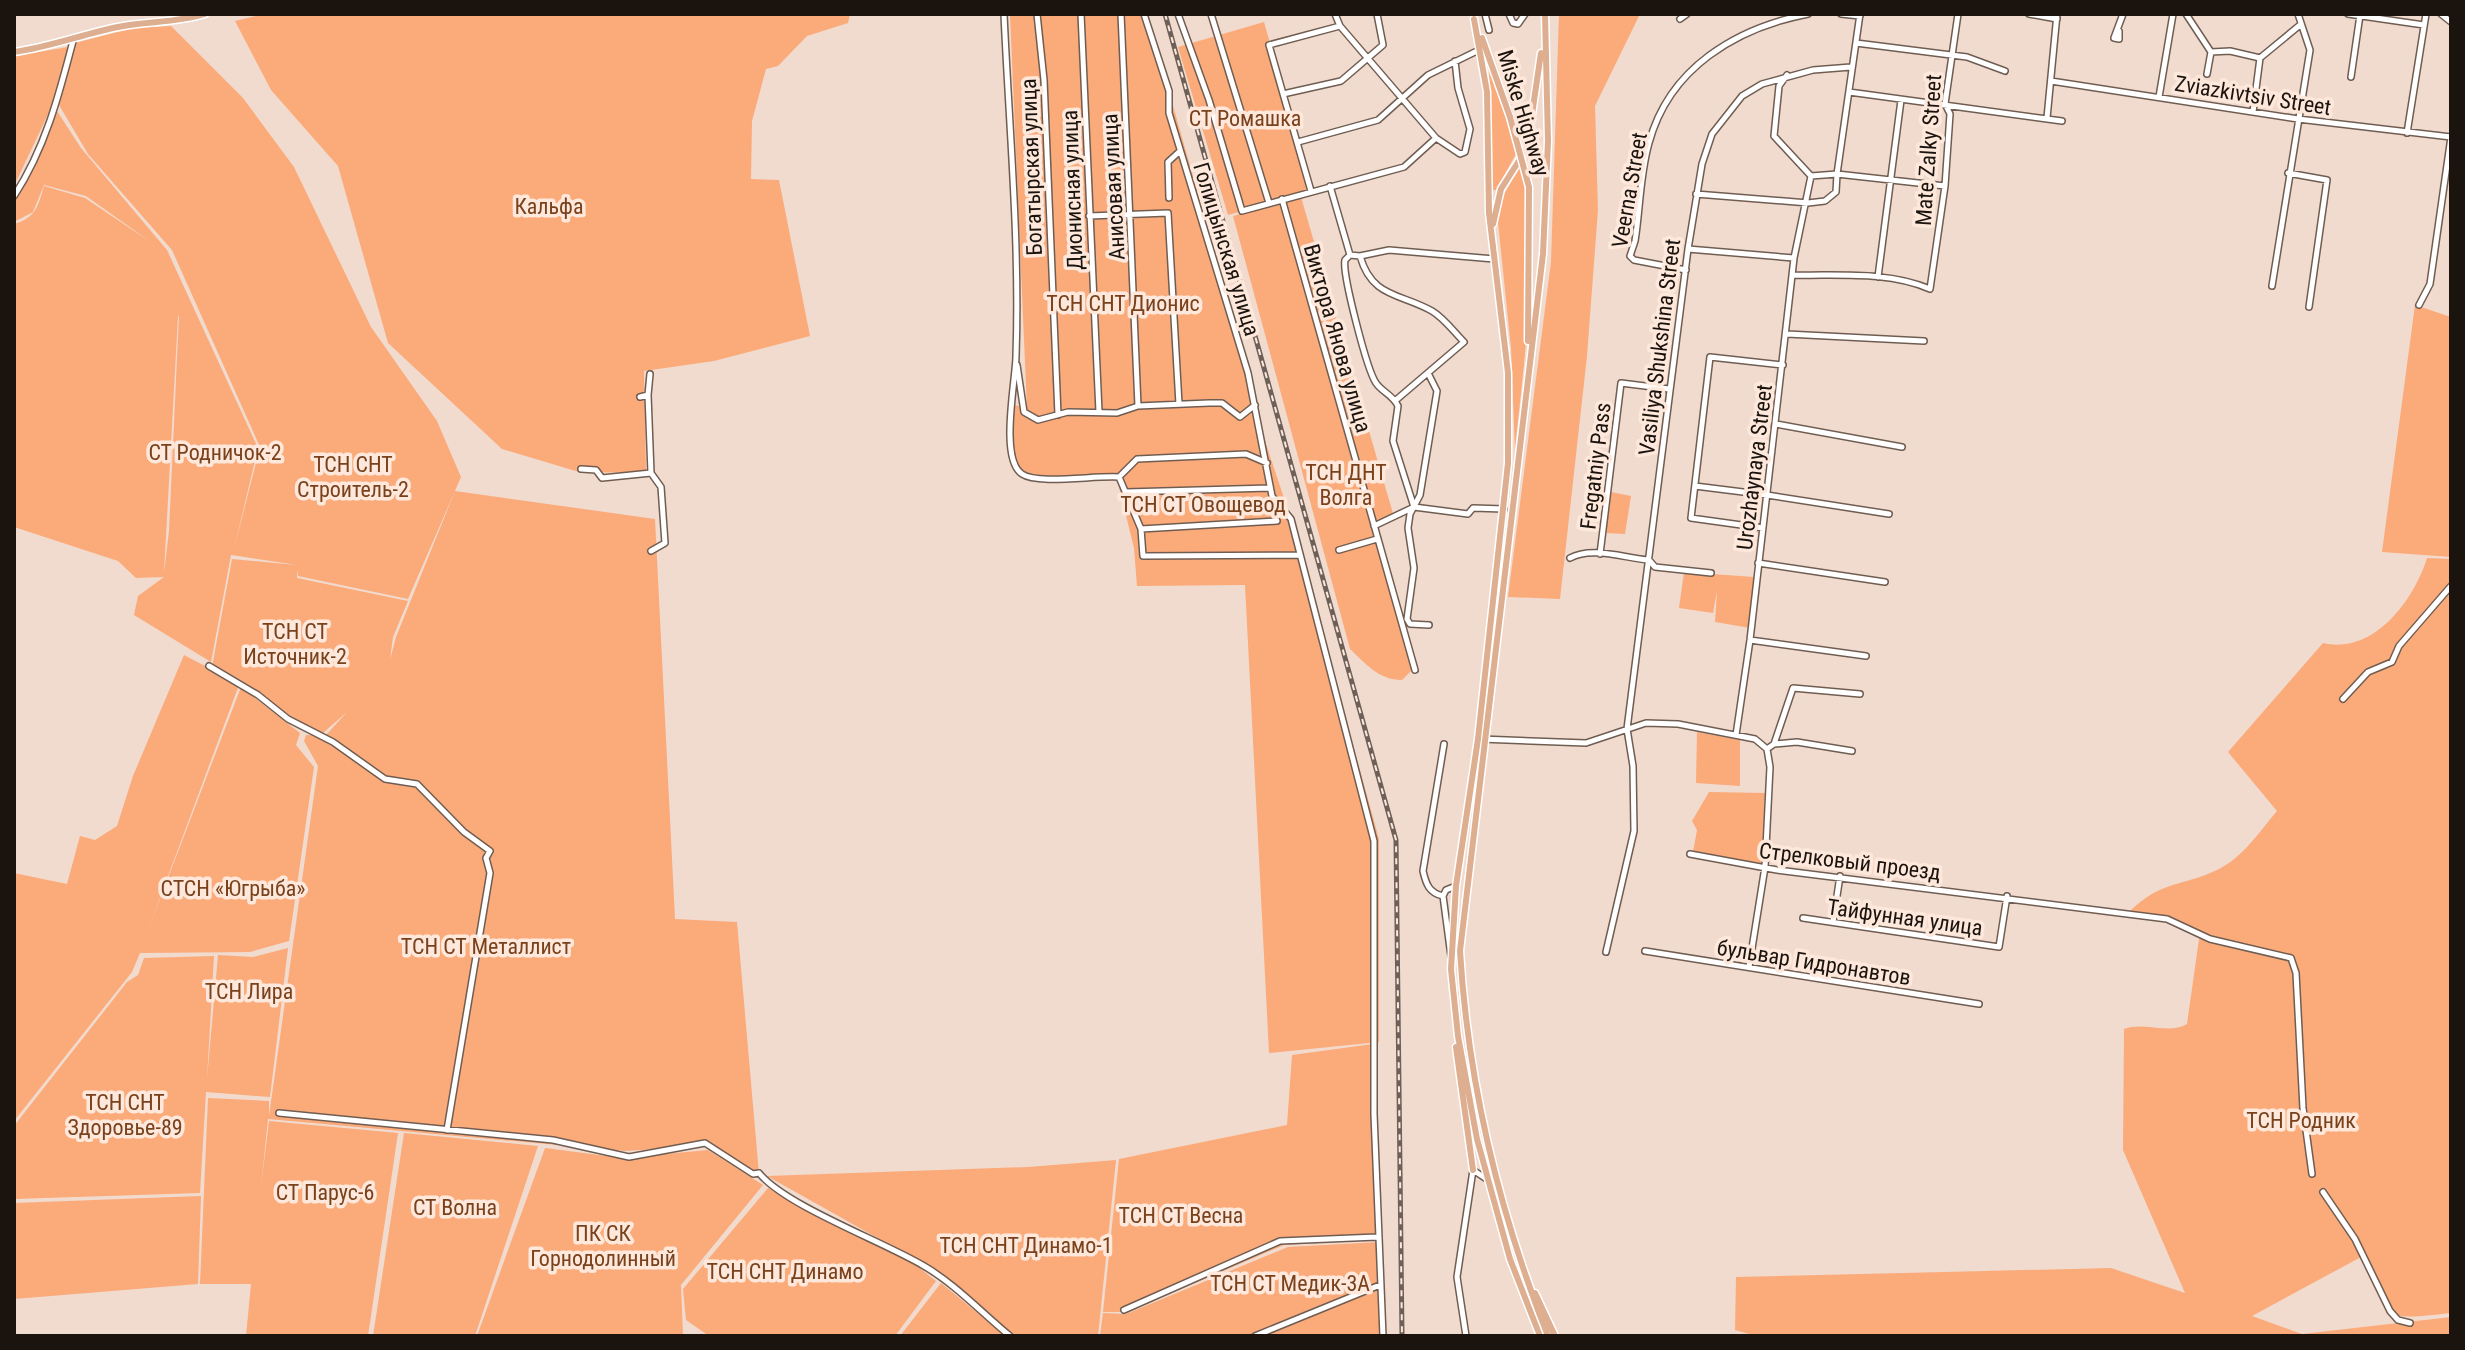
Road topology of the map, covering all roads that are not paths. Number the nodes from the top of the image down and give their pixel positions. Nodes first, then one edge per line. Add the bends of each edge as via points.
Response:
1 (205, 14) edge
2 (1004, 14) edge
3 (1037, 14) edge
4 (1081, 14) edge
5 (1121, 14) edge
6 (1144, 14) edge
7 (1178, 14) edge
8 (1211, 14) edge
9 (1335, 14) edge
10 (1377, 14) edge
11 (1485, 14) edge
12 (1509, 14) edge
13 (1525, 14) edge
14 (1545, 14) edge
15 (1687, 14) edge
16 (1808, 14) edge
17 (1841, 14) edge
18 (1958, 14) edge
19 (2029, 14) edge
20 (2123, 14) edge
21 (2173, 14) edge
22 (2186, 14) edge
23 (2298, 14) edge
24 (2348, 14) edge
25 (2426, 14) edge
26 (2441, 14) edge
27 (1860, 15) edge
28 (2360, 15) edge
29 (1474, 16) edge
30 (2057, 16) edge
31 (1680, 19) dead end
32 (2451, 22) edge
33 (2300, 25) junction
34 (2424, 25) junction
35 (1340, 26) junction
36 (1489, 30) dead end
37 (2119, 31) dead end
38 (1544, 37) junction
39 (73, 41) junction
40 (1856, 43) junction
41 (1481, 49) junction
42 (14, 52) edge
43 (2211, 52) junction
44 (1951, 55) junction
45 (1368, 57) junction
46 (2260, 58) junction
47 (1455, 61) junction
48 (1851, 67) junction
49 (2005, 71) dead end
50 (2207, 74) dead end
51 (1787, 75) junction
52 (2351, 77) dead end
53 (2051, 81) junction
54 (1848, 92) junction
55 (1283, 94) junction
56 (2159, 97) junction
57 (1403, 98) junction
58 (1901, 100) junction
59 (1945, 104) junction
60 (2253, 112) junction
61 (2047, 118) junction
62 (2298, 119) junction
63 (2062, 121) dead end
64 (2407, 133) junction
65 (2451, 137) edge
66 (1436, 138) junction
67 (1298, 142) junction
68 (1527, 148) junction
69 (1180, 151) junction
70 (2288, 173) junction
71 (1837, 174) junction
72 (1546, 175) junction
73 (1811, 176) junction
74 (1890, 180) junction
75 (1330, 186) junction
76 (1945, 186) junction
77 (1311, 191) junction
78 (1696, 194) junction
79 (14, 196) edge
80 (1169, 198) dead end
81 (1282, 199) junction
82 (1269, 203) junction
83 (1808, 203) junction
84 (1130, 213) junction
85 (1089, 216) junction
86 (1492, 239) junction
87 (1688, 249) junction
88 (1350, 255) junction
89 (1360, 256) junction
90 (1794, 258) junction
91 (1494, 259) junction
92 (1686, 270) junction
93 (1793, 275) junction
94 (1878, 277) junction
95 (2272, 286) dead end
96 (2419, 305) dead end
97 (2309, 307) dead end
98 (1787, 334) junction
99 (1924, 341) dead end
100 (1016, 360) junction
101 (1783, 365) junction
102 (1527, 369) junction
103 (1428, 373) junction
104 (650, 374) dead end
105 (1669, 389) junction
106 (648, 395) junction
107 (640, 397) dead end
108 (1396, 400) junction
109 (1179, 404) junction
110 (1255, 404) junction
111 (1138, 406) junction
112 (1099, 412) junction
113 (1058, 415) junction
114 (1776, 424) junction
115 (1902, 447) dead end
116 (1267, 463) junction
117 (581, 469) dead end
118 (651, 473) junction
119 (1119, 477) junction
120 (1695, 486) junction
121 (1270, 488) junction
122 (1126, 492) junction
123 (1767, 495) junction
124 (1414, 507) junction
125 (1504, 509) junction
126 (1889, 514) dead end
127 (1277, 521) dead end
128 (1374, 526) junction
129 (1763, 528) junction
130 (1141, 529) junction
131 (1377, 539) junction
132 (1339, 550) dead end
133 (651, 551) dead end
134 (1600, 554) junction
135 (1300, 555) junction
136 (1570, 558) dead end
137 (1649, 560) junction
138 (1758, 563) junction
139 (1711, 573) dead end
140 (1885, 582) dead end
141 (2451, 586) edge
142 (1429, 625) dead end
143 (1750, 640) junction
144 (1866, 656) dead end
145 (209, 666) dead end
146 (1415, 670) dead end
147 (1860, 694) dead end
148 (2343, 699) dead end
149 (1627, 729) junction
150 (1736, 735) junction
151 (1478, 739) junction
152 (1487, 740) junction
153 (1444, 744) dead end
154 (1774, 744) junction
155 (1767, 749) junction
156 (1852, 751) dead end
157 (1690, 854) dead end
158 (1765, 867) junction
159 (1840, 876) junction
160 (1456, 886) junction
161 (1443, 896) junction
162 (2007, 896) junction
163 (1464, 899) junction
164 (1803, 918) dead end
165 (1833, 922) junction
166 (1645, 951) dead end
167 (1606, 952) dead end
168 (1451, 957) junction
169 (1749, 967) junction
170 (1979, 1004) dead end
171 (1458, 1036) junction
172 (279, 1113) dead end
173 (447, 1130) junction
174 (1473, 1170) junction
175 (2312, 1174) dead end
176 (1488, 1181) junction
177 (2323, 1192) dead end
178 (1377, 1237) junction
179 (1524, 1272) junction
180 (1380, 1285) junction
181 (1124, 1310) dead end
182 (2410, 1323) dead end
183 (1010, 1336) edge
184 (1255, 1336) edge
185 (1383, 1336) edge
186 (1466, 1336) edge
187 (1540, 1336) edge
188 (1548, 1336) edge
189 (1556, 1336) edge

1 - 39 main road via 119,27
2 - 100 street
3 - 113 street, Богатырская улица
4 - 85 street, Дионисная улица
5 - 84 street, Анисовая улица
6 - 69 street, Голицынская улица via 1169,91
7 - 82 street via 1242,211
8 - 82 street
9 - 35 street
10 - 45 street via 1385,43
11 - 36 street
12 - 13 street via 1518,24
14 - 38 main road
15 - 31 street
16 - 92 street, Veerna Street via 1753,27 1718,47 1693,68 1660,113 1648,144 1630,256
17 - 27 street
18 - 44 street, Mate Zalky Street
19 - 30 street
20 - 37 street
21 - 56 street
22 - 43 street
23 - 33 street
24 - 28 street
25 - 34 street
26 - 32 street
27 - 40 street
28 - 34 street
28 - 52 street
29 - 41 main road
29 - 102 main road, Miske Highway, bridge via 1529,187
30 - 53 street
33 - 46 street
33 - 62 street via 2310,50
34 - 64 street
35 - 45 street
35 - 55 street via 1269,45
38 - 68 main road
38 - 72 main road
39 - 42 main road
39 - 79 street via 56,107
40 - 44 street
40 - 48 street
41 - 47 street
41 - 86 main road
43 - 46 street
43 - 50 street
44 - 49 street
44 - 59 street, Mate Zalky Street
45 - 55 street via 1341,81
45 - 57 street
46 - 60 street
47 - 57 street via 1428,75
47 - 66 street via 1470,129 1465,152 1454,153
48 - 51 street, Vasiliya Shukshina Street
48 - 54 street
51 - 73 street via 1779,86 1774,136
51 - 78 street, Vasiliya Shukshina Street via 1742,96 1728,112 1712,134
53 - 56 street, Zviazkivtsiv Street
53 - 61 street
54 - 58 street
54 - 71 street
55 - 67 street
56 - 60 street, Zviazkivtsiv Street
57 - 66 street
57 - 67 street via 1378,120
58 - 59 street
58 - 74 street
59 - 61 street
59 - 76 street, Mate Zalky Street via 1950,114
60 - 62 street, Zviazkivtsiv Street
61 - 63 street
62 - 64 street, Zviazkivtsiv Street
62 - 70 street
64 - 65 street, Zviazkivtsiv Street
65 - 96 street via 2430,284
66 - 75 street via 1404,167
67 - 77 street
68 - 72 main road via 1542,156
68 - 86 main road via 1501,189
69 - 80 street via 1168,162
69 - 110 street, Голицынская улица
70 - 95 street
70 - 97 street via 2327,180
71 - 73 street
71 - 74 street
71 - 83 street via 1834,195
72 - 102 main road via 1543,254
73 - 83 street, Urozhaynaya Street
74 - 76 street
74 - 94 street
75 - 77 street
75 - 88 street
76 - 94 street, Mate Zalky Street via 1930,289
77 - 81 street
78 - 83 street
78 - 87 street, Vasiliya Shukshina Street
81 - 82 street
81 - 128 street, Виктора Янова улица
83 - 90 street, Urozhaynaya Street
84 - 85 street
84 - 109 street via 1168,213
84 - 111 street, Анисовая улица
85 - 112 street, Дионисная улица
86 - 91 main road
87 - 90 street
87 - 92 street, Vasiliya Shukshina Street
88 - 89 street
88 - 108 street via 1344,275 1375,382
89 - 91 street via 1389,250
89 - 103 street via 1365,273 1390,296 1433,312 1464,342
90 - 93 street, Urozhaynaya Street
91 - 125 main road via 1508,373
92 - 105 street, Vasiliya Shukshina Street
93 - 94 street
93 - 98 street, Urozhaynaya Street
98 - 99 street
98 - 101 street, Urozhaynaya Street
100 - 113 street via 1024,412 1038,420
100 - 119 street via 1010,411 1013,463 1021,474
101 - 114 street, Urozhaynaya Street
101 - 120 street via 1710,357
102 - 152 main road
103 - 108 street
103 - 124 street via 1437,391
104 - 106 street
105 - 134 street, Fregatniy Pass via 1621,383
105 - 137 street, Vasiliya Shukshina Street
106 - 107 street
106 - 118 street
108 - 124 street via 1394,447
109 - 110 street via 1222,403 1240,417
109 - 111 street
110 - 116 street, Голицынская улица
111 - 112 street
112 - 113 street
114 - 115 street
114 - 123 street, Urozhaynaya Street
116 - 119 street via 1246,454 1137,459
116 - 121 street, Голицынская улица
117 - 118 street via 596,470 602,478
118 - 133 street via 661,487 665,543
119 - 122 street
120 - 123 street
120 - 129 street via 1691,518
121 - 122 street
121 - 135 street, Голицынская улица via 1291,519
122 - 130 street
123 - 126 street
123 - 129 street, Urozhaynaya Street
124 - 125 street via 1468,514 1473,508
124 - 128 street
124 - 142 street via 1408,528 1414,568 1408,623
125 - 151 main road
127 - 130 street
128 - 131 street, Виктора Янова улица
129 - 138 street, Urozhaynaya Street
130 - 135 street via 1143,556 1151,559
131 - 132 street
131 - 146 street, Виктора Янова улица
134 - 136 street via 1581,552
134 - 137 street
135 - 178 street, Голицынская улица via 1374,841
137 - 139 street via 1655,567
137 - 149 street, Vasiliya Shukshina Street
138 - 140 street
138 - 143 street, Urozhaynaya Street
141 - 148 street via 2399,646 2392,662 2368,672
143 - 144 street
143 - 150 street, Urozhaynaya Street
145 - 173 street via 385,779 417,784 490,851
147 - 154 street via 1793,688
149 - 150 street via 1646,723 1678,724
149 - 152 street via 1586,743
149 - 167 street, Vasiliya Shukshina Street via 1634,831
150 - 155 street via 1755,739
151 - 152 street
151 - 160 main road
152 - 163 main road
153 - 161 street via 1423,871 1427,886
154 - 155 street
154 - 156 street via 1797,742
155 - 158 street
157 - 158 street, Стрелковый проезд
158 - 159 street, Стрелковый проезд
158 - 169 street
159 - 162 street, Стрелковый проезд
159 - 165 street
160 - 161 street
160 - 163 main road
160 - 168 main road
161 - 168 street
162 - 165 street, Тайфунная улица via 1999,947
162 - 175 street, Стрелковый проезд via 2167,919 2210,939 2291,958
163 - 179 main road via 1460,951 1472,1069 1485,1139
164 - 165 street, Тайфунная улица
166 - 169 street, бульвар Гидронавтов
168 - 171 main road
169 - 170 street, бульвар Гидронавтов
171 - 174 main road via 1457,1071
171 - 176 main road
172 - 173 street
173 - 183 street via 553,1140 629,1157 705,1143 759,1173 768,1184 928,1268
174 - 176 street
174 - 186 street via 1457,1277
176 - 187 main road
177 - 182 street via 2355,1239 2390,1311
178 - 180 street, Голицынская улица
178 - 181 street via 1280,1241
179 - 188 main road
179 - 189 main road
180 - 184 street
180 - 185 street, Голицынская улица

